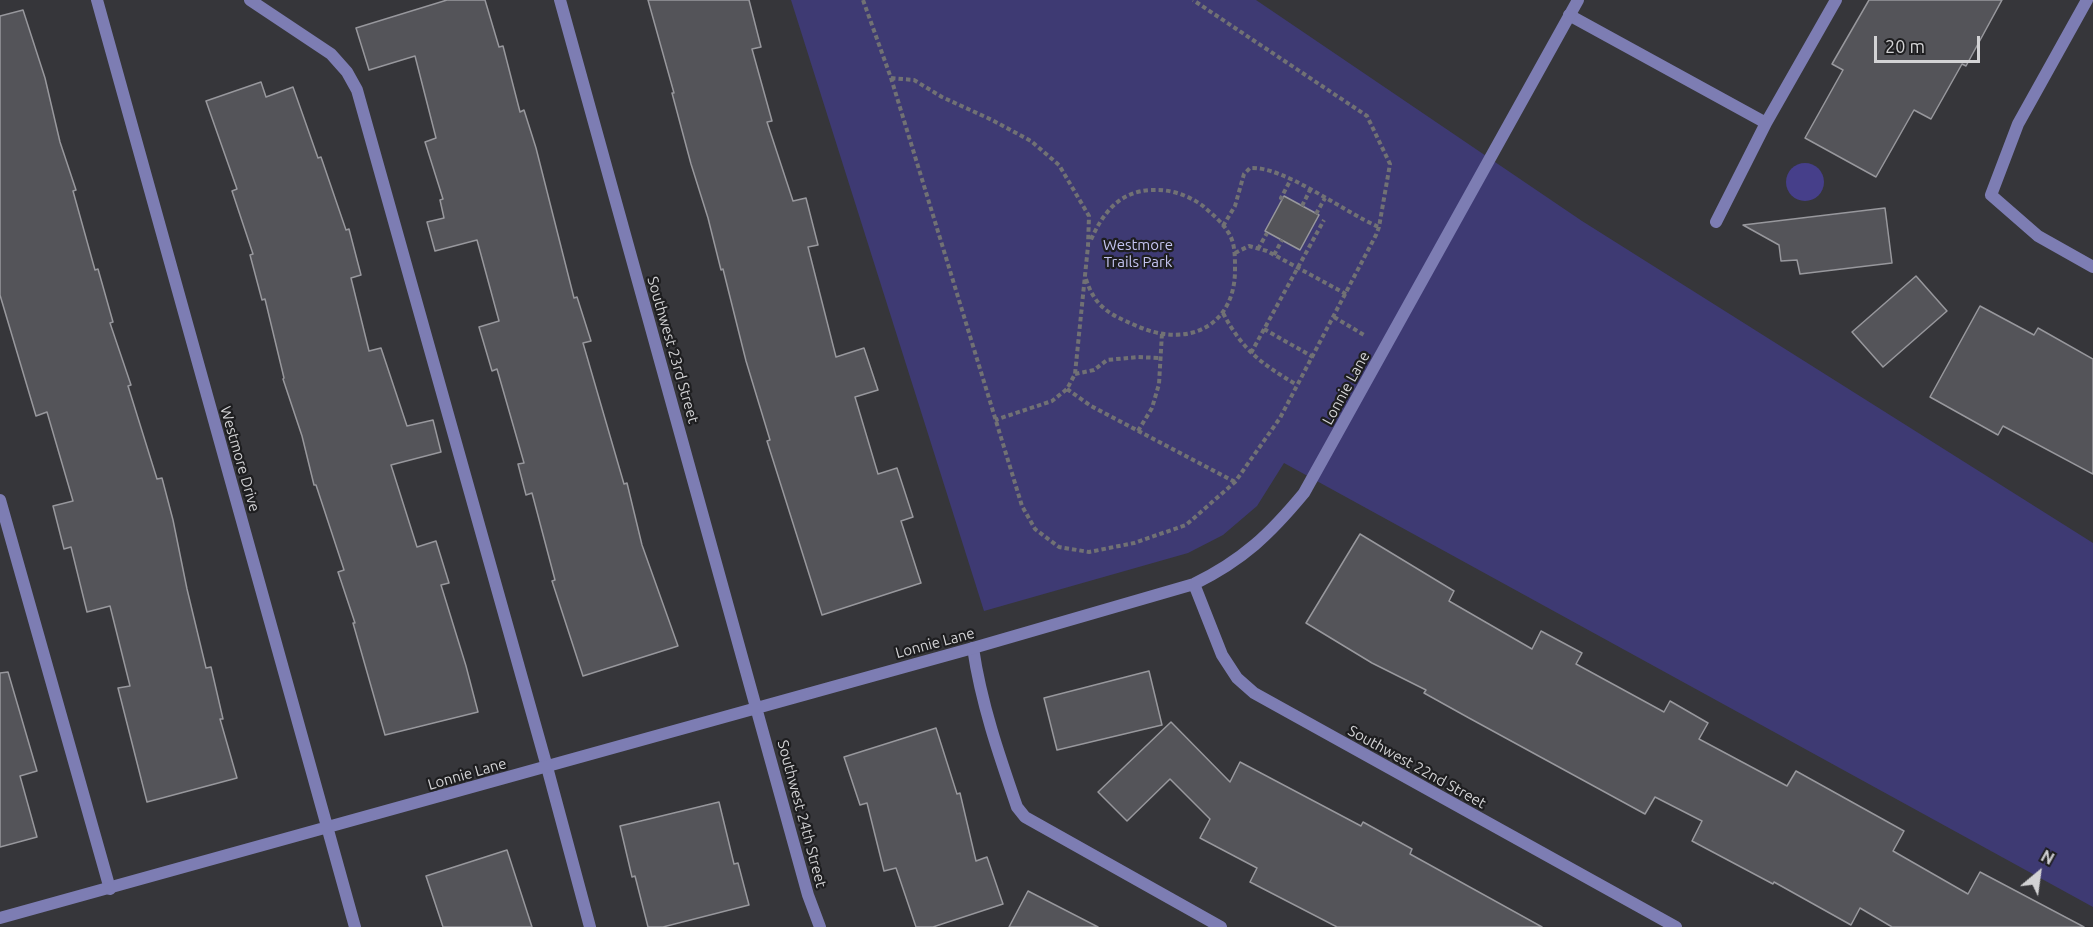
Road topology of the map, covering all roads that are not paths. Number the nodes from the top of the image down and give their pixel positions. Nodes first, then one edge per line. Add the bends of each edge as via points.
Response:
1 (97, 0) edge
2 (250, 0) edge
3 (560, 0) edge
4 (1578, 0) edge
5 (1836, 0) edge
6 (2087, 0) edge
7 (1569, 15) junction
8 (1766, 123) junction
9 (1716, 222) dead end
10 (2093, 267) edge
11 (0, 500) edge
12 (1194, 584) junction
13 (973, 648) junction
14 (758, 707) junction
15 (547, 767) junction
16 (328, 828) junction
17 (110, 889) junction
18 (0, 918) edge
19 (356, 927) edge
20 (590, 927) edge
21 (820, 927) edge
22 (1221, 927) edge
23 (1676, 927) edge

1 - 16 street, Westmore Drive
2 - 15 street via 332,54 357,90
3 - 14 street, Southwest 23rd Street
4 - 7 street, Lonnie Lane
5 - 8 street
6 - 10 street via 2018,124 1991,195 2038,236
7 - 8 street
7 - 12 street, Lonnie Lane via 1304,493 1254,548
8 - 9 street
11 - 17 street
12 - 13 street, Lonnie Lane
12 - 23 street, Southwest 22nd Street via 1222,655 1237,678 1254,693
13 - 14 street, Lonnie Lane
13 - 22 street via 991,733 1017,807 1025,817
14 - 15 street, Lonnie Lane
14 - 21 street, Southwest 24th Street
15 - 16 street, Lonnie Lane
15 - 20 street
16 - 17 street, Lonnie Lane
16 - 19 street, Westmore Drive
17 - 18 street, Lonnie Lane

